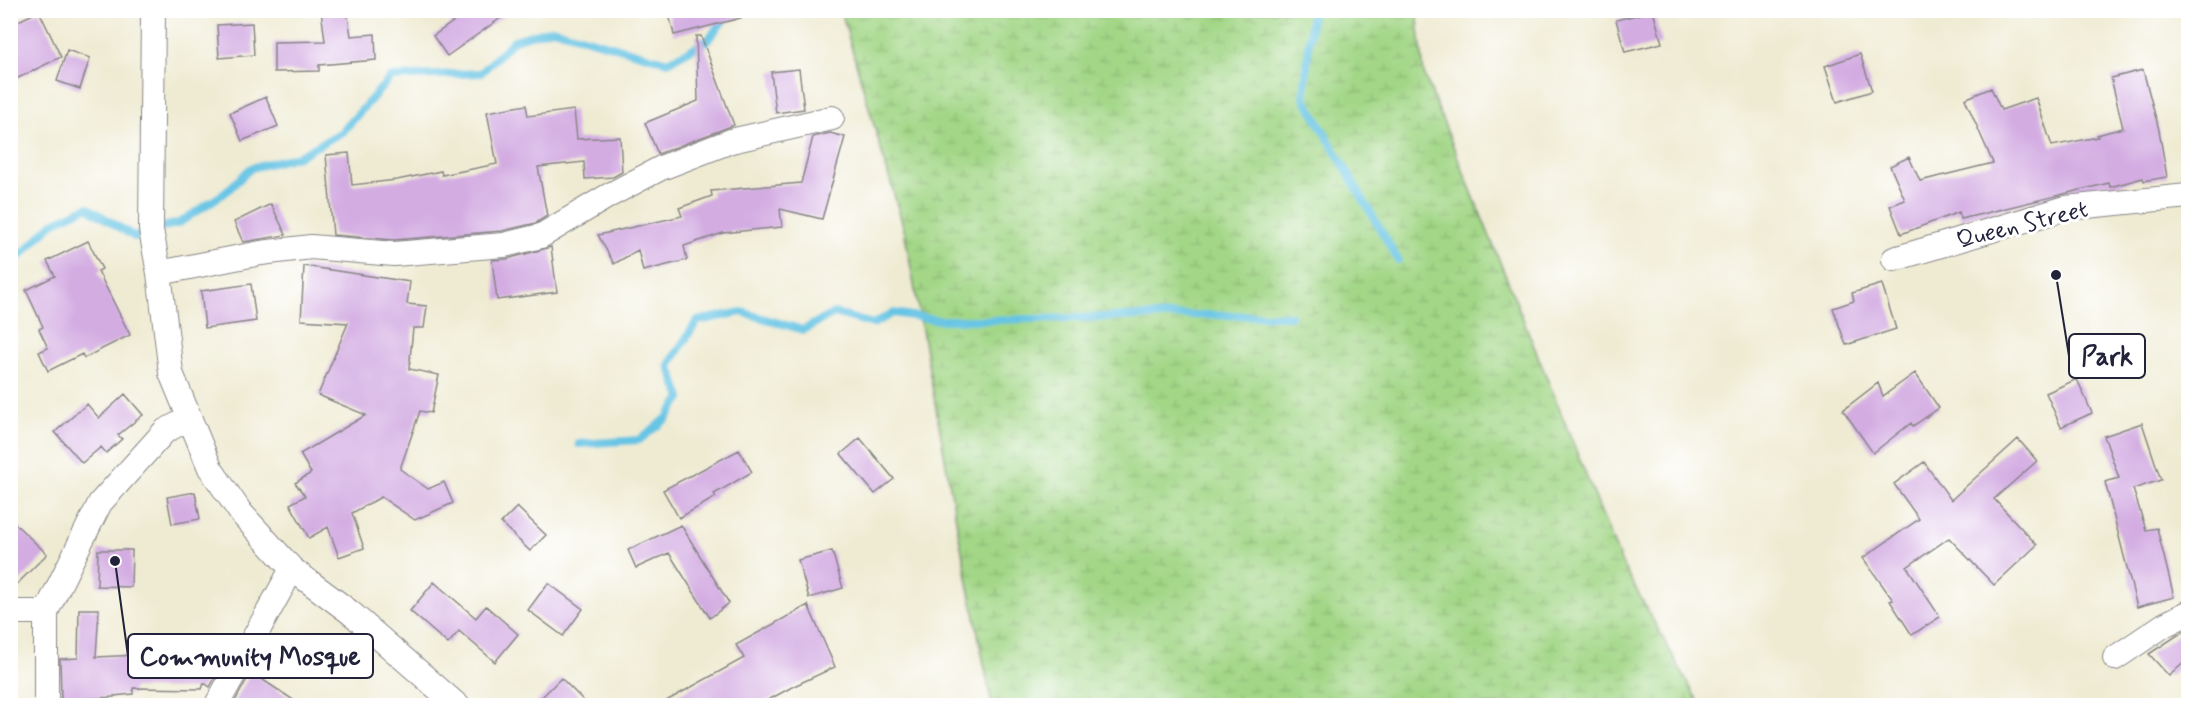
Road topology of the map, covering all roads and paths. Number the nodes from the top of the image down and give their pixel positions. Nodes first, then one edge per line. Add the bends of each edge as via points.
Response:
1 (153, 10) edge
2 (832, 118) dead end
3 (2188, 196) edge
4 (1894, 259) dead end
5 (159, 273) junction
6 (188, 419) junction
7 (292, 569) junction
8 (10, 612) edge
9 (46, 612) junction
10 (2188, 613) edge
11 (2115, 658) dead end
12 (46, 705) edge
13 (216, 705) edge
14 (458, 705) edge

1 - 5 street via 151,230
2 - 5 street via 731,141 652,173 541,236 504,245 394,254 311,248 261,253
3 - 4 street, Queen Street via 2066,208
5 - 6 street via 171,373
6 - 7 street via 216,477 241,513
6 - 9 street via 165,431 100,503
7 - 13 street
7 - 14 street via 351,613
8 - 9 street
9 - 12 street
10 - 11 street

